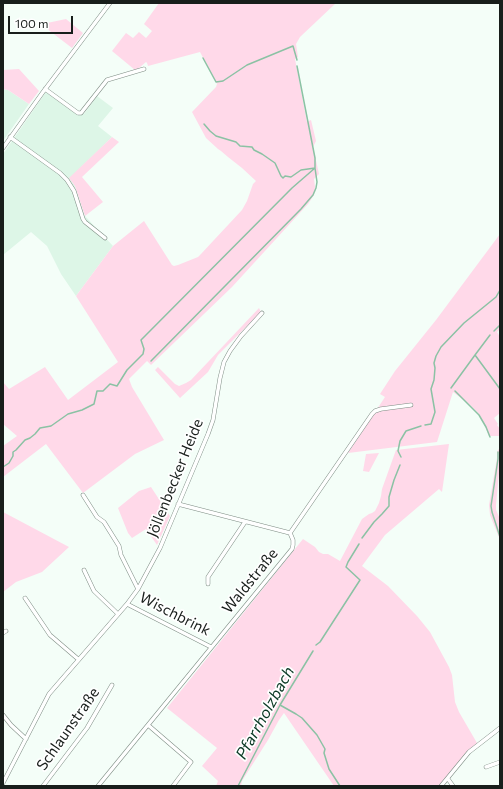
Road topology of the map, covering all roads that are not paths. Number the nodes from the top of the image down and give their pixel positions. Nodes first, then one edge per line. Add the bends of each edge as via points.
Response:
1 (110, 3) edge
2 (144, 69) dead end
3 (45, 89) junction
4 (10, 137) junction
5 (3, 148) edge
6 (104, 238) dead end
7 (262, 313) dead end
8 (412, 405) dead end
9 (83, 495) dead end
10 (178, 504) junction
11 (245, 522) junction
12 (290, 534) junction
13 (84, 570) dead end
14 (208, 584) dead end
15 (138, 588) junction
16 (25, 598) dead end
17 (127, 604) junction
18 (118, 614) junction
19 (212, 647) junction
20 (78, 660) junction
21 (112, 685) dead end
22 (3, 715) edge
23 (148, 725) junction
24 (498, 730) edge
25 (500, 735) edge
26 (26, 739) junction
27 (500, 762) edge
28 (486, 767) dead end
29 (448, 779) junction
30 (3, 783) edge
31 (43, 786) edge
32 (98, 786) edge
33 (173, 786) edge
34 (441, 786) edge
35 (453, 786) edge

1 - 3 street
2 - 3 street via 107,80 81,113
3 - 4 street
4 - 5 street
4 - 6 street via 67,180 83,219
7 - 10 street, Jöllenbecker Heide via 241,336 224,362 208,434
8 - 12 street via 381,409 372,414
9 - 15 street via 119,546
10 - 11 street
10 - 15 street, Jöllenbecker Heide via 160,548
11 - 12 street
11 - 14 street via 208,577
12 - 19 street, Waldstraße via 293,540 292,549
13 - 18 street via 94,591
15 - 17 street, Jöllenbecker Heide
16 - 20 street via 50,634
17 - 18 street, Jöllenbecker Heide
17 - 19 street, Wischbrink
18 - 20 street, Jöllenbecker Heide
19 - 23 street, Waldstraße
20 - 26 street, Jöllenbecker Heide via 49,694
21 - 31 street, Schlaunstraße via 87,728
22 - 26 street
23 - 32 street, Waldstraße
23 - 33 street via 191,762
24 - 25 street
24 - 29 street via 469,752
26 - 30 street, Jöllenbecker Heide
27 - 28 street
29 - 34 street
29 - 35 street

